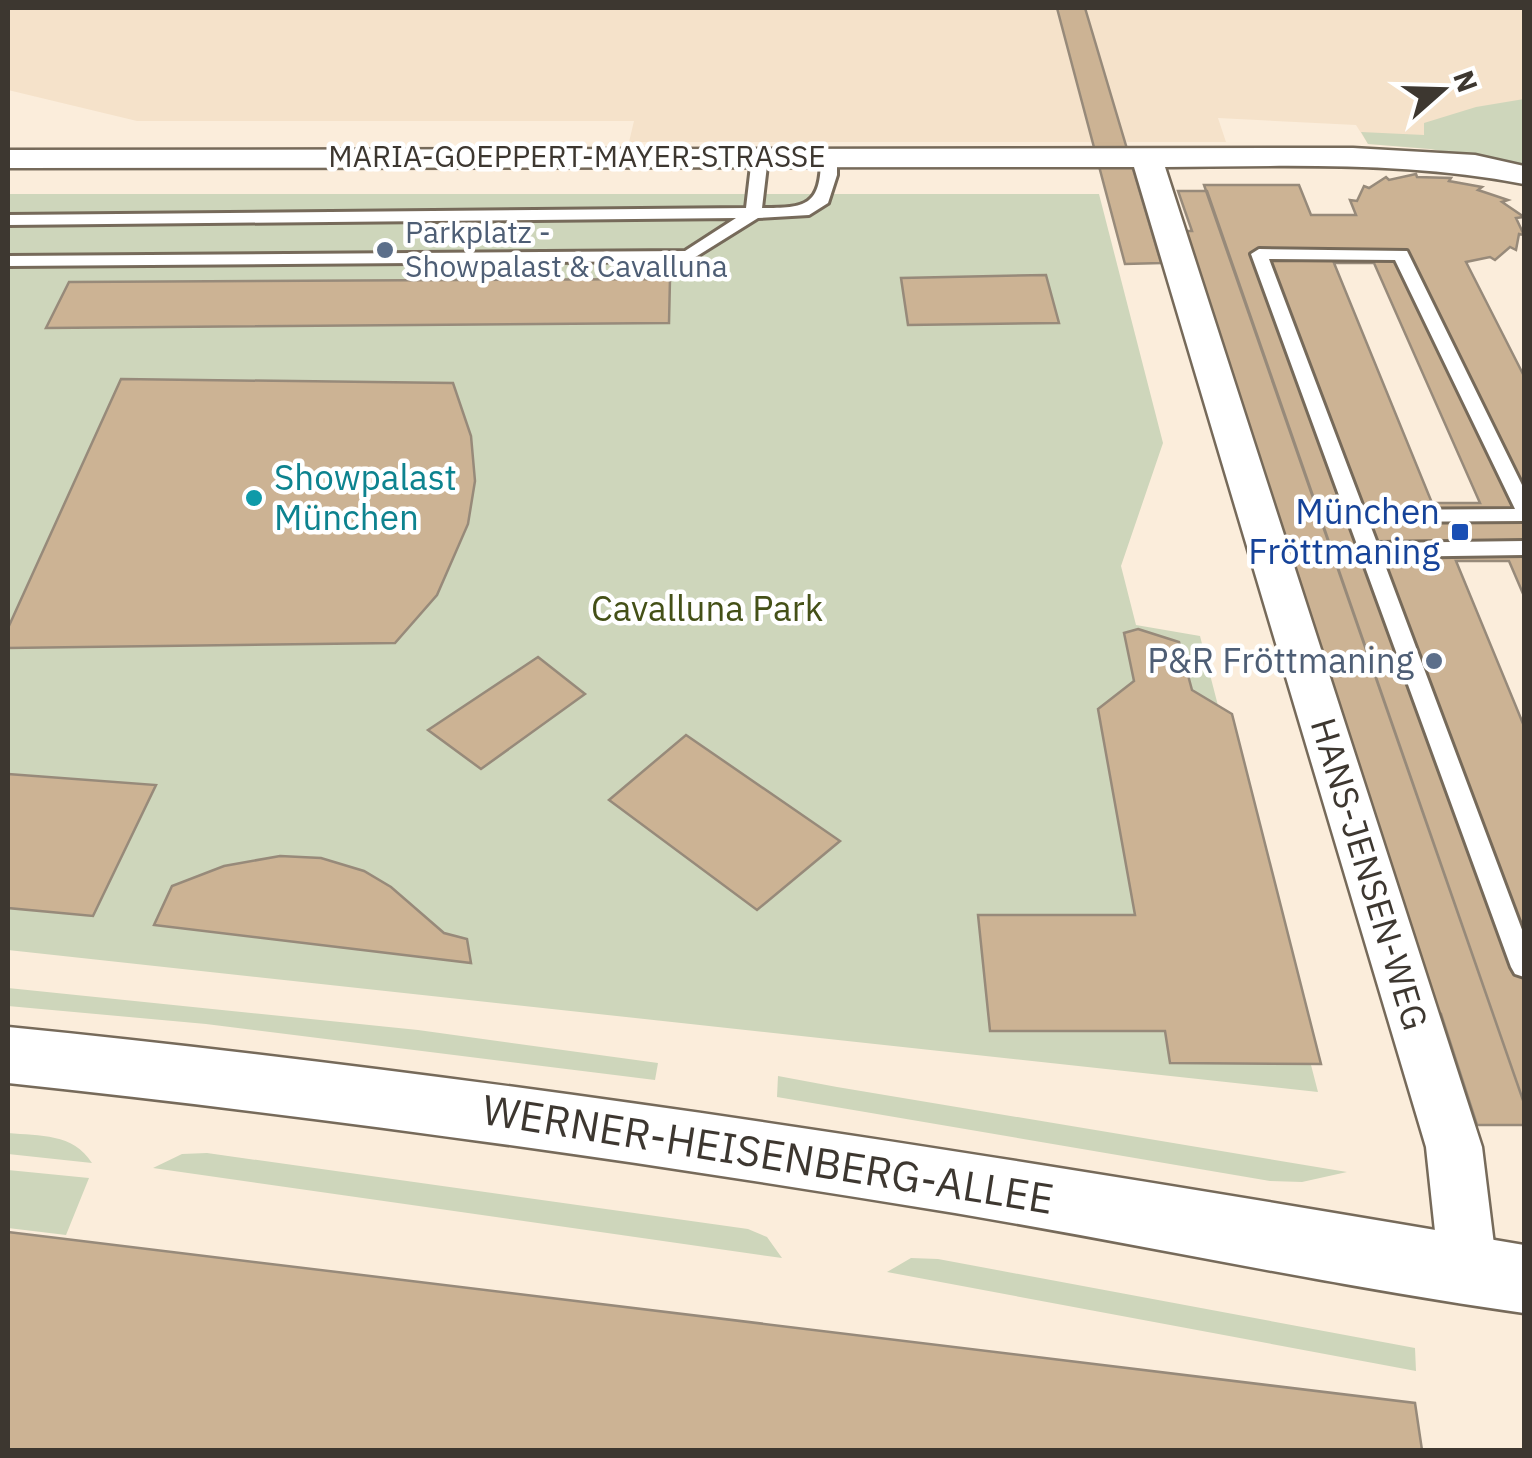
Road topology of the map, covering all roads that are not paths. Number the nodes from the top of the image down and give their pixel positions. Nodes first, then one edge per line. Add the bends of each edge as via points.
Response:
1 (760, 157) junction
2 (829, 157) junction
3 (1148, 158) junction
4 (8, 159) edge
5 (1524, 175) edge
6 (753, 214) junction
7 (8, 220) edge
8 (8, 261) edge
9 (1524, 512) edge
10 (1355, 516) junction
11 (1524, 548) edge
12 (1368, 550) junction
13 (1524, 967) edge
14 (8, 1055) edge
15 (1496, 1274) edge

1 - 2 street, MARIA-GOEPPERT-MAYER-STRASSE
1 - 4 street, MARIA-GOEPPERT-MAYER-STRASSE
1 - 6 lane
2 - 3 street, MARIA-GOEPPERT-MAYER-STRASSE
2 - 6 lane via 820,203 809,210
3 - 5 street via 1383,158 1475,164
3 - 15 street, HANS-JENSEN-WEG
6 - 7 lane
6 - 8 lane via 689,256
9 - 10 lane
9 - 10 lane via 1401,254 1258,254
10 - 12 lane
11 - 12 lane
12 - 13 lane
14 - 15 street, WERNER-HEISENBERG-ALLEE via 543,1118

